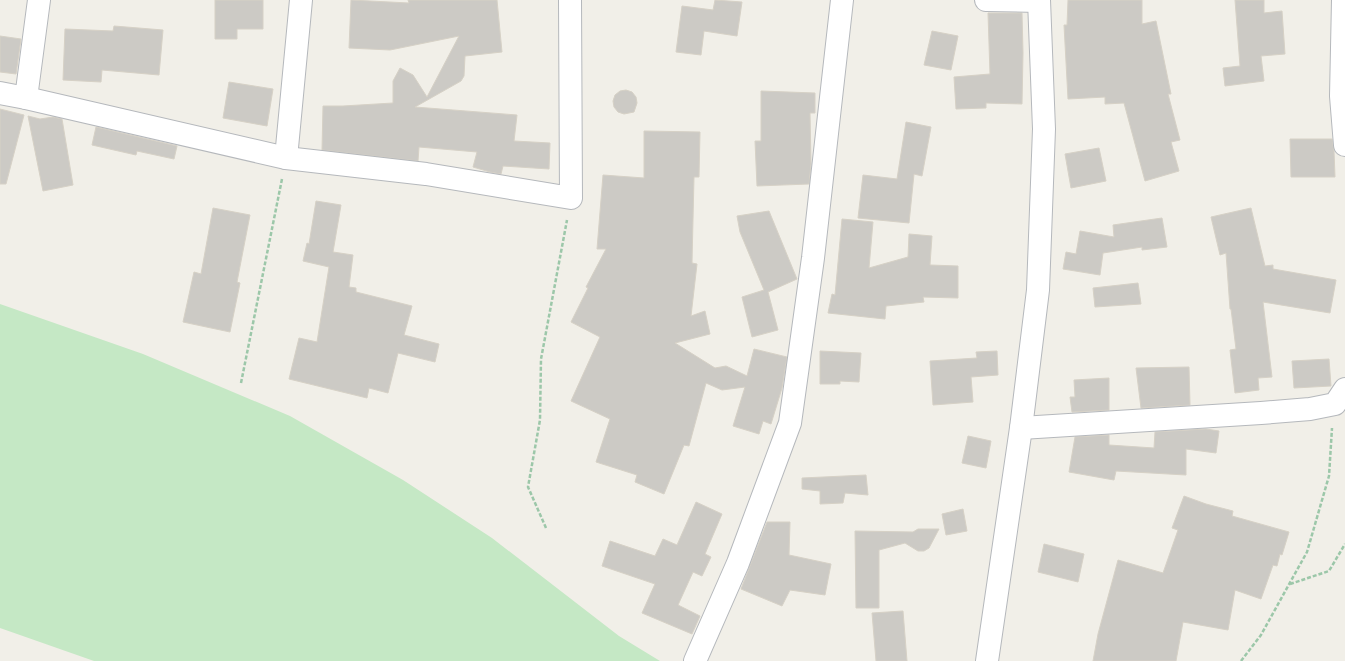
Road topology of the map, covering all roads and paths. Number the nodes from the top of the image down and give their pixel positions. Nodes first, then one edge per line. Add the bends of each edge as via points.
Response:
1 (39, 0) edge
2 (301, 0) edge
3 (570, 0) edge
4 (842, 0) edge
5 (986, 0) edge
6 (1342, 0) edge
7 (1039, 1) edge
8 (0, 93) edge
9 (1343, 96) edge
10 (26, 98) junction
11 (1345, 146) edge
12 (286, 158) junction
13 (571, 198) junction
14 (242, 383) dead end
15 (1340, 396) edge
16 (1021, 428) junction
17 (546, 528) dead end
18 (1345, 544) edge
19 (1290, 585) junction
20 (695, 661) edge
21 (987, 661) edge
22 (1241, 661) edge

1 - 10 street
2 - 12 street
3 - 13 street
4 - 20 street via 813,258 790,423 738,563
5 - 7 street
6 - 9 street
7 - 16 street via 1044,129 1038,290
8 - 10 street
9 - 11 street
10 - 12 street
12 - 13 street via 426,174
12 - 14 path
13 - 17 path via 541,359 540,420 528,487
15 - 16 street via 1310,409 1261,414
15 - 19 path via 1331,431 1329,476 1307,552
16 - 21 street
18 - 19 path via 1329,571
19 - 22 path via 1261,635

